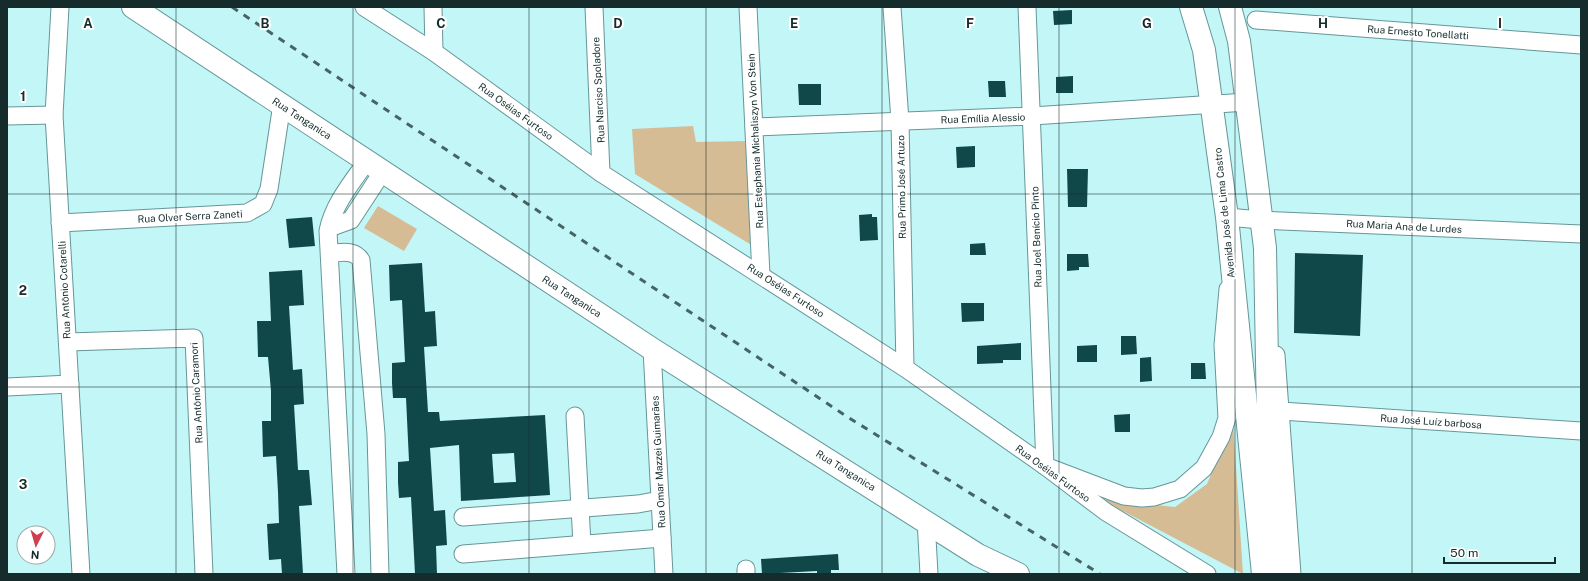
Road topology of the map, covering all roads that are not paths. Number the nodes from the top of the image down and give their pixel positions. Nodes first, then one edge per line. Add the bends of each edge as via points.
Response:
1 (60, 7) edge
2 (133, 7) edge
3 (364, 7) edge
4 (433, 7) edge
5 (594, 7) edge
6 (748, 7) edge
7 (892, 7) edge
8 (1027, 7) edge
9 (1191, 7) edge
10 (1230, 7) edge
11 (1256, 14) edge
12 (1239, 41) junction
13 (1581, 44) edge
14 (434, 52) junction
15 (1247, 102) junction
16 (282, 104) junction
17 (1211, 105) junction
18 (54, 115) junction
19 (7, 116) edge
20 (1032, 116) junction
21 (900, 121) junction
22 (754, 127) junction
23 (375, 166) junction
24 (601, 173) junction
25 (1227, 217) junction
26 (1261, 220) junction
27 (60, 223) junction
28 (1581, 234) edge
29 (330, 253) junction
30 (1230, 264) junction
31 (761, 274) junction
32 (68, 342) junction
33 (652, 349) junction
34 (905, 368) junction
35 (70, 384) junction
36 (7, 387) edge
37 (575, 416) dead end
38 (1266, 416) junction
39 (1581, 431) edge
40 (1045, 466) junction
41 (660, 500) junction
42 (580, 507) junction
43 (462, 517) dead end
44 (926, 520) junction
45 (662, 538) junction
46 (582, 544) junction
47 (462, 554) dead end
48 (978, 555) junction
49 (81, 574) edge
50 (204, 574) edge
51 (346, 574) edge
52 (380, 574) edge
53 (664, 574) edge
54 (929, 574) edge
55 (1002, 574) edge
56 (1018, 574) edge
57 (1207, 574) edge
58 (1263, 574) edge
59 (1279, 574) edge
60 (1292, 574) edge

1 - 18 street, Rua Antônio Cotarelli
2 - 16 street, Rua Tanganica
3 - 14 street, Rua Oséias Furtoso
4 - 14 street
5 - 24 street, Rua Narciso Spoladore
6 - 22 street, Rua Estephania Michaliszyn Von Stein
7 - 21 street, Rua Primo José Artuzo
8 - 20 street, Rua Joel Benício Pinto
9 - 17 street, Avenida José de Lima Castro via 1204,50
10 - 12 street
11 - 12 street
11 - 13 street, Rua Ernesto Tonellatti
12 - 15 street
14 - 24 street, Rua Oséias Furtoso
15 - 17 street, Rua Emília Alessio
15 - 26 street
16 - 23 street, Rua Tanganica
16 - 27 street, Rua Olver Serra Zaneti via 269,189 263,204 247,212
17 - 20 street, Rua Emília Alessio
17 - 25 street, Avenida José de Lima Castro
18 - 19 street
18 - 27 street, Rua Antônio Cotarelli
20 - 21 street, Rua Emília Alessio
20 - 40 street, Rua Joel Benício Pinto
21 - 22 street, Rua Emília Alessio
21 - 34 street, Rua Primo José Artuzo
22 - 31 street, Rua Estephania Michaliszyn Von Stein
23 - 29 street via 349,186 331,219
23 - 33 street, Rua Tanganica
24 - 31 street, Rua Oséias Furtoso
25 - 26 street, Rua Maria Ana de Lurdes
25 - 30 street, Avenida José de Lima Castro
26 - 28 street, Rua Maria Ana de Lurdes
26 - 38 street via 1265,248
27 - 32 street, Rua Antônio Cotarelli
29 - 51 street
29 - 52 street via 351,252 357,254 361,260 376,434
30 - 38 street, Avenida José de Lima Castro
30 - 40 street via 1223,345 1227,418 1221,436 1204,468 1180,489 1154,498 1142,498 1124,496
31 - 34 street, Rua Oséias Furtoso
32 - 35 street, Rua Antônio Cotarelli
32 - 50 street, Rua Antônio Caramori via 194,338
33 - 41 street, Rua Omar Mazzei Guimarães
33 - 44 street, Rua Tanganica
34 - 40 street, Rua Oséias Furtoso
35 - 36 street
35 - 49 street, Rua Antônio Cotarelli
37 - 42 street
38 - 39 street, Rua José Luíz barbosa
38 - 58 street
38 - 59 street
38 - 60 street
40 - 57 street, Rua Oséias Furtoso via 1106,512
41 - 42 street via 638,504
41 - 45 street, Rua Omar Mazzei Guimarães
42 - 43 street
42 - 46 street
44 - 48 street, Rua Tanganica
44 - 54 street
45 - 46 street
45 - 53 street, Rua Omar Mazzei Guimarães
46 - 47 street
48 - 55 street
48 - 56 street, Rua Tanganica

